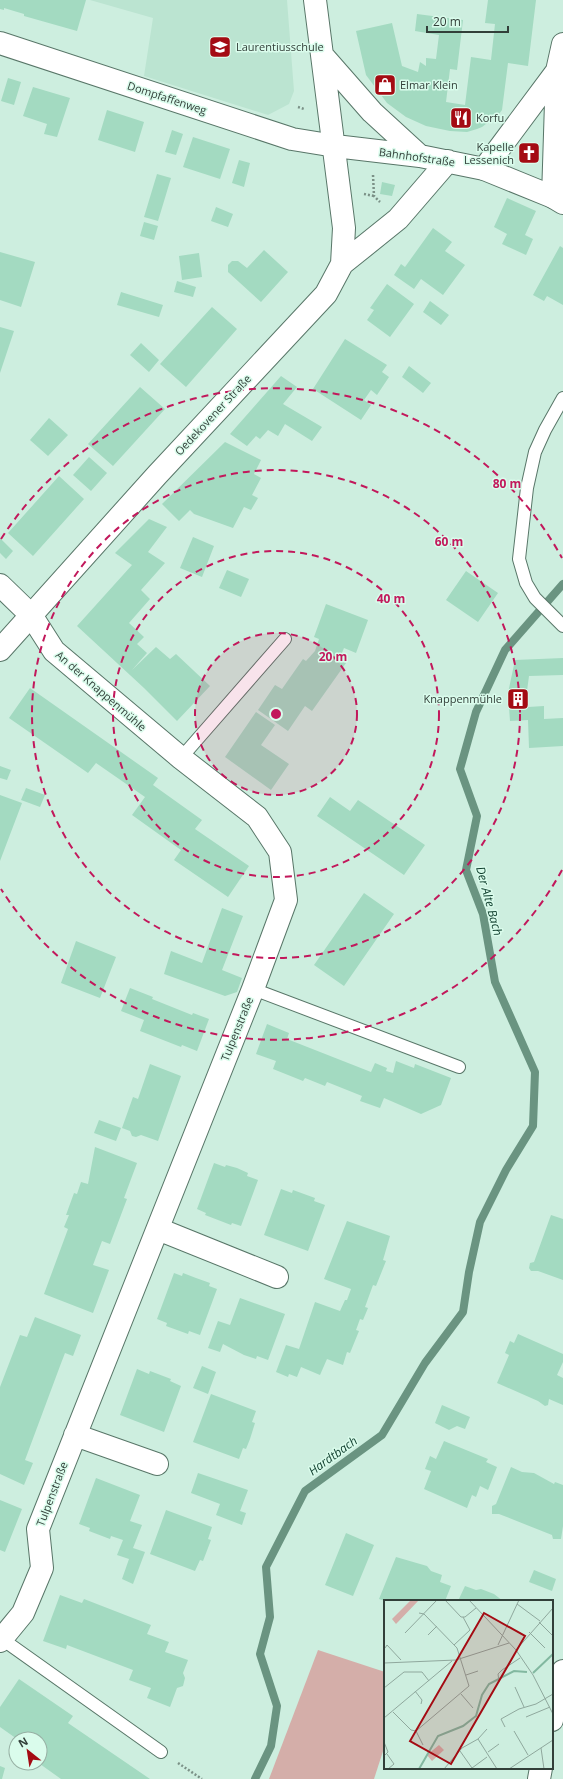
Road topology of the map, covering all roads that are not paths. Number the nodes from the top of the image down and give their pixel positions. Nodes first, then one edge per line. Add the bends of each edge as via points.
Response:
1 (315, 0) edge
2 (0, 43) edge
3 (563, 44) edge
4 (322, 55) junction
5 (557, 71) junction
6 (335, 146) junction
7 (420, 156) junction
8 (448, 161) junction
9 (484, 169) junction
10 (558, 200) edge
11 (342, 264) junction
12 (563, 398) edge
13 (0, 585) edge
14 (31, 615) junction
15 (559, 622) edge
16 (285, 639) dead end
17 (0, 650) edge
18 (181, 758) junction
19 (254, 989) junction
20 (458, 1067) dead end
21 (158, 1229) junction
22 (277, 1277) dead end
23 (75, 1435) junction
24 (157, 1464) dead end
25 (1, 1640) edge
26 (563, 1671) edge
27 (553, 1716) edge
28 (161, 1752) road end
29 (541, 1769) edge
30 (539, 1779) edge

1 - 4 street, Oedekovener Straße
2 - 6 street, Dompfaffenweg via 292,139
3 - 5 street
4 - 6 street, Oedekovener Straße
4 - 7 street via 372,112
5 - 9 street
5 - 10 street
6 - 7 street, Bahnhofstraße
6 - 11 street, Oedekovener Straße via 344,228
7 - 8 street, Bahnhofstraße
8 - 9 street, Bahnhofstraße
8 - 11 street via 398,218
9 - 10 street, Bahnhofstraße
11 - 14 street, Oedekovener Straße via 326,294 162,469
12 - 15 lane via 535,452 527,488 518,559 526,583 535,598
13 - 14 street, An der Knappenmühle
14 - 17 street, Oedekovener Straße
14 - 18 street, An der Knappenmühle via 54,651
16 - 18 lane
18 - 19 street, An der Knappenmühle via 257,817 280,852 286,900
19 - 20 lane, Tulpenstraße
19 - 21 street, Tulpenstraße
21 - 22 street
21 - 23 street, Tulpenstraße
23 - 24 street
23 - 25 street, Tulpenstraße via 38,1529 42,1568 24,1613
25 - 28 lane, Tulpenstraße
26 - 27 street
29 - 30 street

